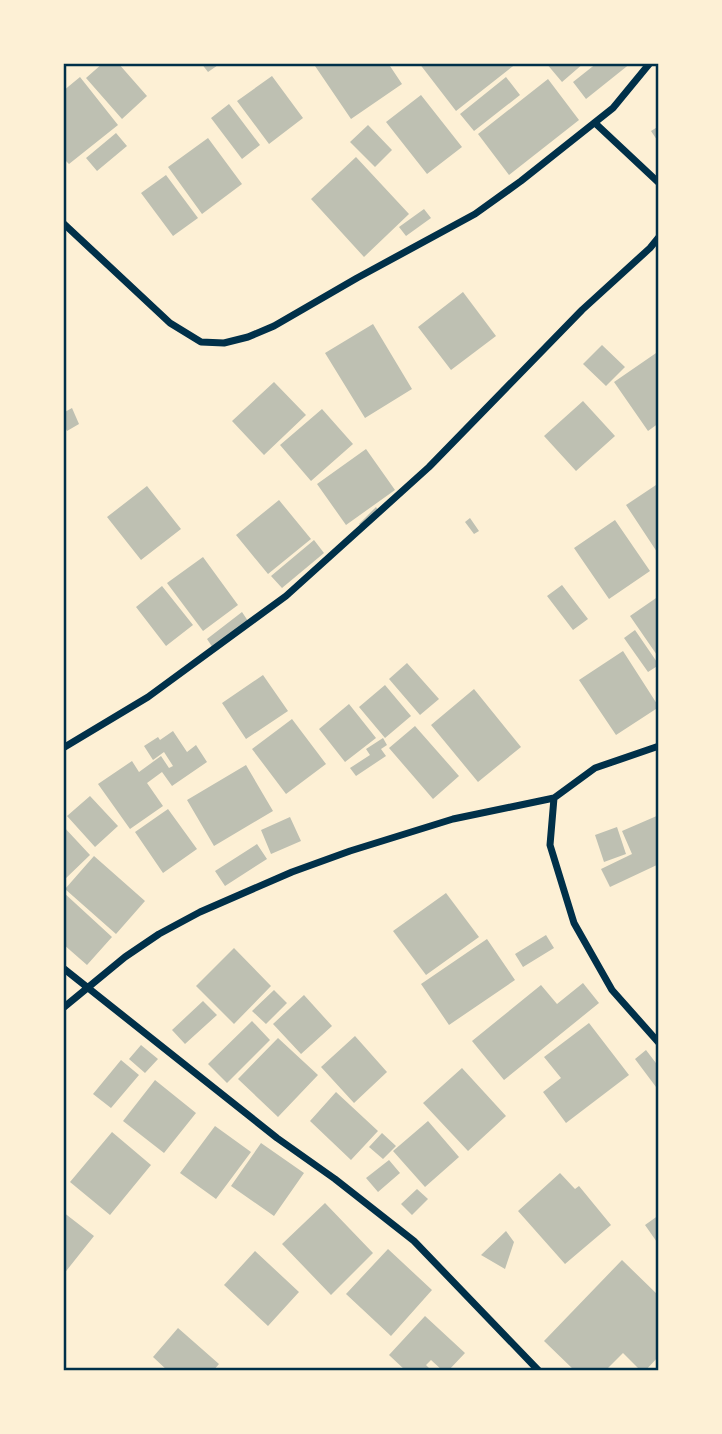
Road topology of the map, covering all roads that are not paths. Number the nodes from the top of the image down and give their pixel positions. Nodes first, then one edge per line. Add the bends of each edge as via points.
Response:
1 (650, 63) edge
2 (595, 123) junction
3 (659, 183) edge
4 (63, 223) edge
5 (659, 237) edge
6 (659, 746) edge
7 (63, 748) edge
8 (554, 798) junction
9 (63, 968) edge
10 (87, 988) junction
11 (63, 1007) edge
12 (659, 1043) edge
13 (538, 1371) edge

1 - 2 street
2 - 3 street
2 - 4 street via 475,214 274,326 224,343 201,342 170,323
5 - 7 street via 429,467 286,596 148,697
6 - 8 street via 595,768
8 - 10 street via 453,819 292,872 159,934
8 - 12 street via 550,845 574,923 612,989
9 - 10 street
10 - 11 street
10 - 13 street via 414,1241

